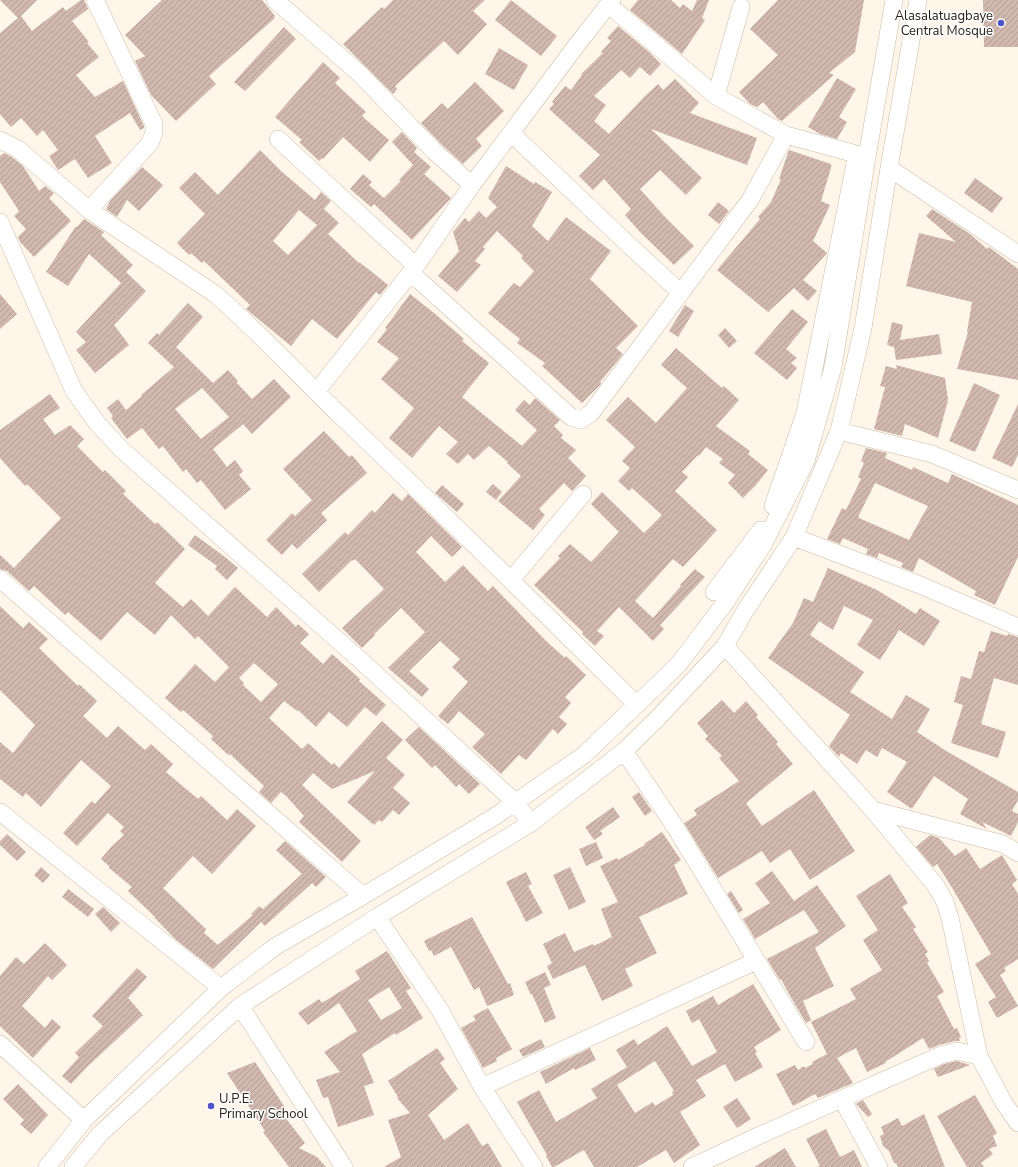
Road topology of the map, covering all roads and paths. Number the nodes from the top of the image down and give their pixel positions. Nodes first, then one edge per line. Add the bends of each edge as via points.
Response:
1 (95, 0) edge
2 (275, 0) edge
3 (894, 0) edge
4 (918, 0) edge
5 (611, 2) edge
6 (741, 7) dead end
7 (716, 96) junction
8 (511, 134) junction
9 (786, 135) junction
10 (278, 139) dead end
11 (0, 140) edge
12 (862, 156) junction
13 (889, 168) junction
14 (472, 185) junction
15 (89, 210) junction
16 (0, 222) edge
17 (1018, 254) edge
18 (414, 269) junction
19 (681, 293) junction
20 (316, 392) junction
21 (840, 431) junction
22 (1018, 490) edge
23 (583, 494) dead end
24 (794, 537) junction
25 (0, 579) edge
26 (511, 580) junction
27 (714, 592) dead end
28 (1018, 627) edge
29 (725, 646) junction
30 (637, 704) junction
31 (624, 751) junction
32 (515, 802) junction
33 (873, 810) junction
34 (0, 812) edge
35 (531, 823) junction
36 (1018, 853) edge
37 (363, 896) junction
38 (377, 916) junction
39 (756, 962) junction
40 (221, 988) junction
41 (240, 1006) junction
42 (806, 1042) dead end
43 (0, 1044) edge
44 (979, 1056) junction
45 (482, 1087) junction
46 (842, 1099) junction
47 (84, 1120) junction
48 (1018, 1123) edge
49 (47, 1167) edge
50 (73, 1167) edge
51 (344, 1167) edge
52 (534, 1167) edge
53 (692, 1167) edge
54 (880, 1167) edge

1 - 15 street via 154,124 154,134 150,143
2 - 14 street via 360,74 432,150
3 - 12 street
4 - 13 street
5 - 7 street
5 - 8 street
6 - 7 street
7 - 9 street
8 - 14 street
8 - 19 street
9 - 12 street
9 - 19 street via 750,200
10 - 18 street
11 - 15 street via 18,149
12 - 27 street via 804,413 774,503 763,526
12 - 30 street via 833,368 806,461 764,543 725,603 678,665
13 - 17 street
13 - 21 street via 863,328
14 - 18 street
15 - 20 street via 215,294
16 - 32 street via 74,391 96,423 122,450 358,658
18 - 19 street via 571,417 581,420 591,413
18 - 20 street
20 - 26 street
21 - 22 street via 932,454
21 - 24 street
23 - 26 street
24 - 28 street via 920,585
24 - 29 street
25 - 37 street
26 - 30 street
29 - 31 street
29 - 33 street
30 - 32 street via 584,755
31 - 35 street
31 - 39 street via 674,826
32 - 35 street
32 - 37 street
33 - 36 street via 1003,844
33 - 44 street via 936,886 945,902
34 - 40 street
35 - 38 street
37 - 40 street via 276,946
38 - 41 street
38 - 45 street via 440,1010
39 - 42 street
39 - 45 street
40 - 47 street
41 - 50 street via 100,1134
41 - 51 street
43 - 47 street
44 - 46 street via 957,1051 941,1055
44 - 48 street via 1004,1103
45 - 52 street
46 - 53 street
46 - 54 street
47 - 49 street

